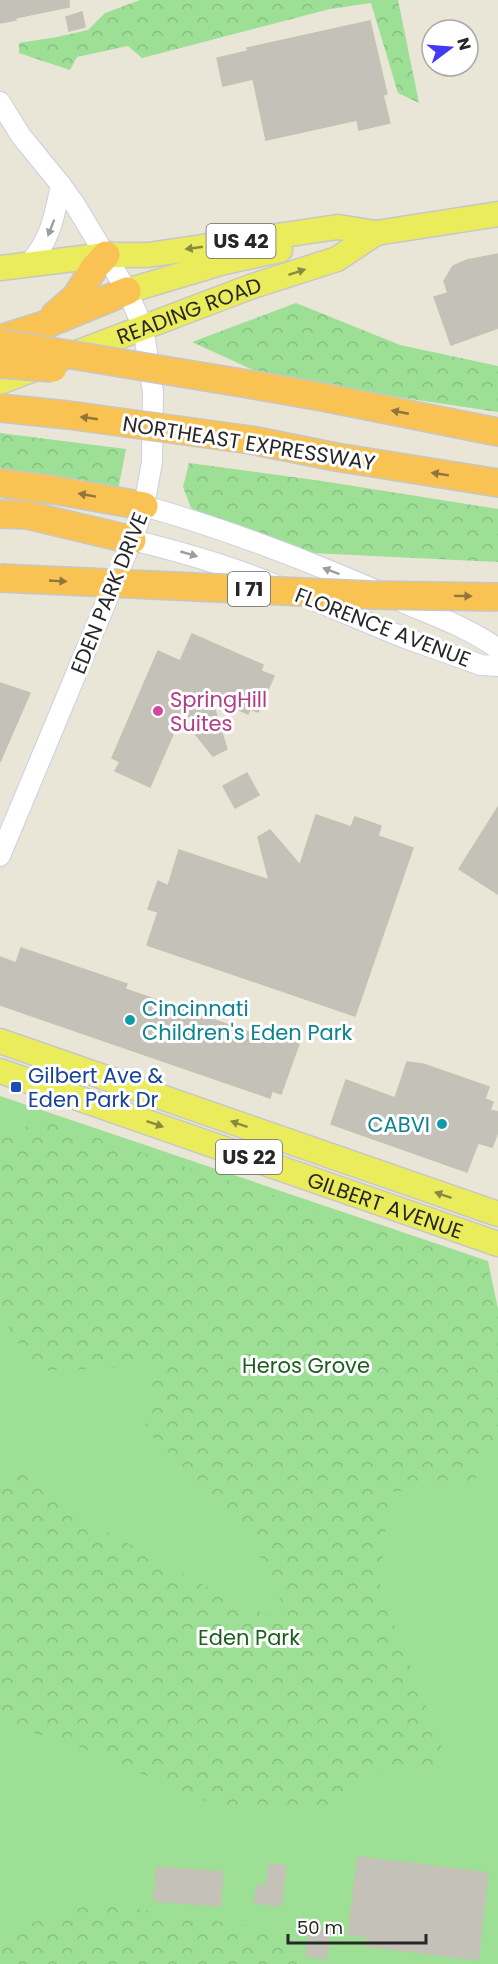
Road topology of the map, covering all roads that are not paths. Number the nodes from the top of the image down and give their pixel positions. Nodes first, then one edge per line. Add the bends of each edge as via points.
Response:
1 (0, 102) edge
2 (61, 185) junction
3 (498, 214) edge
4 (312, 230) junction
5 (376, 233) junction
6 (106, 255) junction
7 (27, 265) junction
8 (0, 268) edge
9 (127, 291) junction
10 (44, 325) junction
11 (143, 327) junction
12 (0, 341) edge
13 (0, 364) edge
14 (0, 382) edge
15 (254, 385) junction
16 (0, 408) edge
17 (498, 432) edge
18 (0, 483) edge
19 (498, 483) edge
20 (144, 506) junction
21 (0, 514) edge
22 (132, 540) junction
23 (0, 578) edge
24 (498, 597) edge
25 (498, 649) edge
26 (498, 666) edge
27 (0, 856) edge
28 (0, 1041) edge
29 (0, 1071) edge
30 (498, 1214) edge
31 (498, 1244) edge

1 - 2 street, EDEN PARK DRIVE via 21,136
2 - 6 street, EDEN PARK DRIVE
2 -> 7 street via 50,232
3 - 5 main road, READING ROAD / US 42
4 - 5 main road, READING ROAD / US 42 via 338,227
4 -> 6 main road, READING ROAD / US 42 via 148,255
4 - 9 main road via 290,248 224,262
11 -> 5 main road, READING ROAD / US 42 via 337,259
6 - 7 main road, READING ROAD / US 42
6 - 9 street, EDEN PARK DRIVE
6 - 10 highway via 76,297
7 - 8 main road, READING ROAD / US 42
9 - 10 highway
9 - 11 street, EDEN PARK DRIVE
10 - 12 highway
11 - 14 main road, READING ROAD / US 42
11 - 20 street, EDEN PARK DRIVE via 154,424
12 - 15 highway, bridge
13 - 15 highway, bridge
17 -> 15 highway
19 -> 16 highway, NORTHEAST EXPRESSWAY, bridge via 251,440
20 -> 18 highway
20 - 22 street, EDEN PARK DRIVE
25 -> 20 street, FLORENCE AVENUE via 350,578
21 - 22 highway via 27,515
22 -> 26 street, FLORENCE AVENUE via 223,564 405,638 481,665
22 - 27 street, EDEN PARK DRIVE
23 -> 24 highway, I 71, bridge
30 -> 28 main road, GILBERT AVENUE / US 22
29 -> 31 main road, GILBERT AVENUE / US 22

